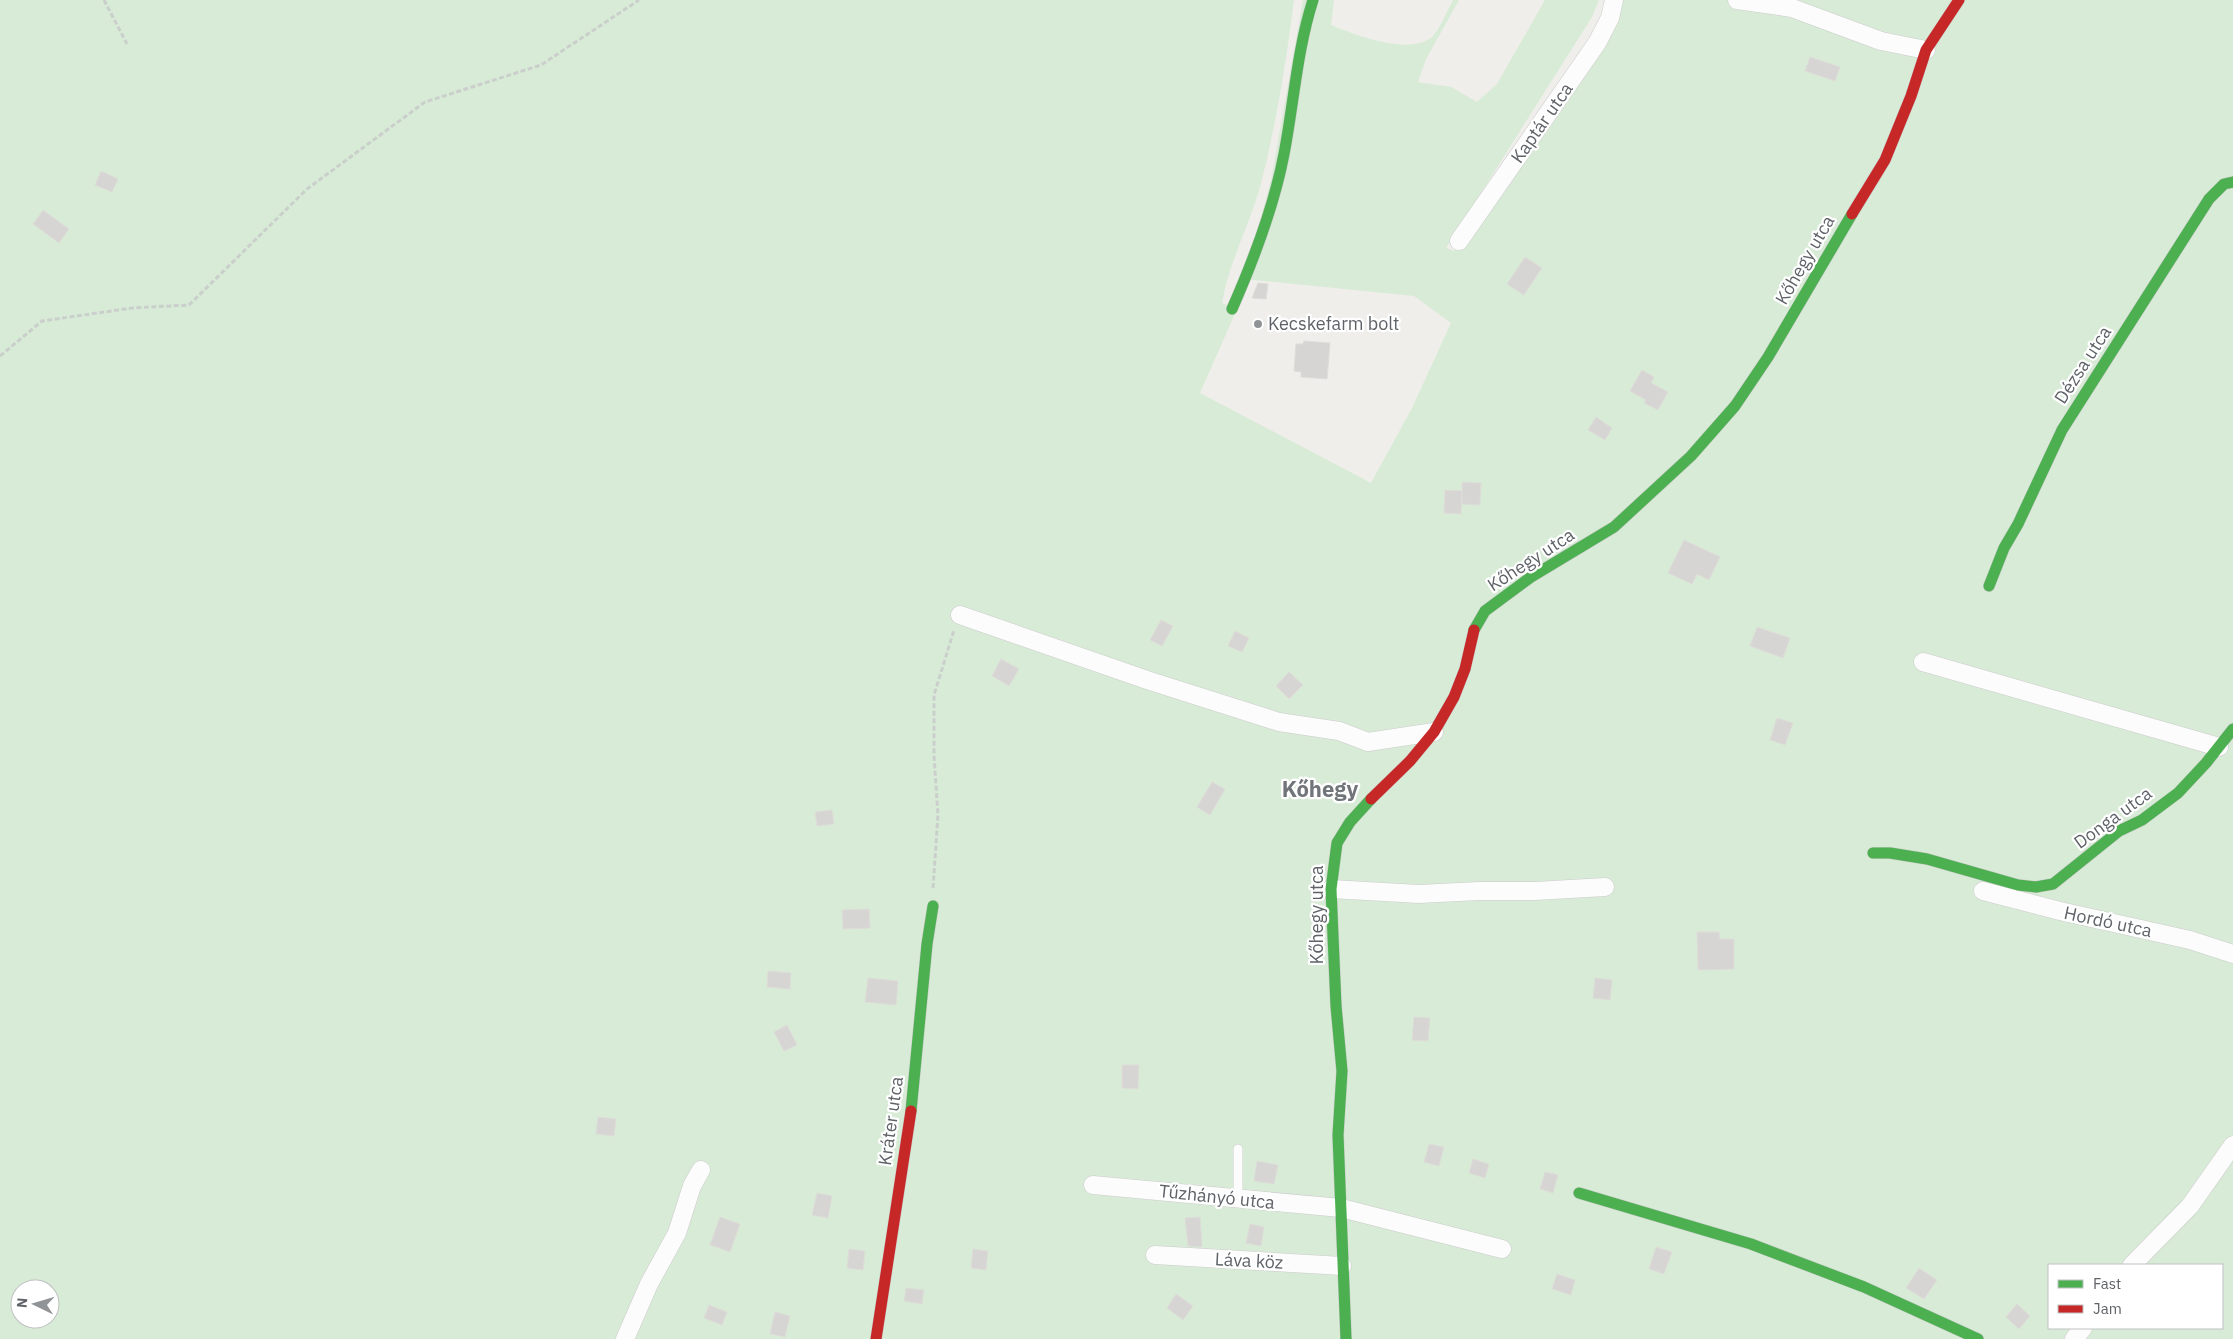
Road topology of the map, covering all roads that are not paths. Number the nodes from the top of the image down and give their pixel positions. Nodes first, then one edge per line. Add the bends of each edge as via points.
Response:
1 (1313, 0) edge
2 (1614, 0) edge
3 (1738, 0) edge
4 (1959, 0) edge
5 (1926, 50) junction
6 (2233, 182) edge
7 (1459, 241) dead end
8 (1232, 310) dead end
9 (1989, 586) dead end
10 (960, 615) road end
11 (1923, 662) dead end
12 (2233, 729) edge
13 (1434, 732) junction
14 (2219, 747) junction
15 (1873, 853) dead end
16 (1605, 888) dead end
17 (1331, 889) junction
18 (1983, 891) dead end
19 (2017, 892) junction
20 (933, 906) road end
21 (2233, 954) edge
22 (2233, 1145) edge
23 (1238, 1149) dead end
24 (701, 1170) dead end
25 (1094, 1185) dead end
26 (1579, 1193) dead end
27 (1238, 1200) junction
28 (1340, 1208) junction
29 (1502, 1249) dead end
30 (1155, 1255) dead end
31 (2133, 1264) edge
32 (1342, 1266) junction
33 (625, 1339) edge
34 (876, 1339) edge
35 (1346, 1339) edge
36 (1978, 1339) edge

1 - 8 street via 1279,176
2 - 7 street, Kaptár utca via 1610,18 1597,43
3 - 5 street via 1792,8 1881,41
4 - 5 street, Kőhegy utca
5 - 13 street, Kőhegy utca via 1885,160 1768,357 1735,406 1691,456 1614,527 1531,577 1485,611 1472,636 1465,669 1454,697
6 - 9 street, Dézsa utca via 2224,184 2209,199 2062,430 2004,548
10 - 13 street via 1279,722 1339,731 1368,742
11 - 14 street
12 - 14 street, Donga utca
13 - 17 street, Kőhegy utca via 1410,762 1350,822 1337,844
14 - 19 street, Donga utca via 2178,793 2142,820 2119,831 2053,884
15 - 19 street, Donga utca via 1912,856
16 - 17 street via 1419,894
17 - 28 street, Kőhegy utca via 1342,1071 1338,1135
18 - 19 street, Hordó utca
19 - 21 street, Hordó utca via 2060,912 2190,940
20 - 34 street, Kráter utca via 911,1110
22 - 31 street via 2190,1206
23 - 27 lane
24 - 33 street via 692,1186 677,1233
25 - 27 street, Tűzhányó utca
26 - 36 street via 1751,1244 1864,1287
27 - 28 street, Tűzhányó utca
28 - 29 street, Tűzhányó utca
28 - 32 street, Kőhegy utca
30 - 32 street, Láva köz
32 - 35 street, Kőhegy utca

